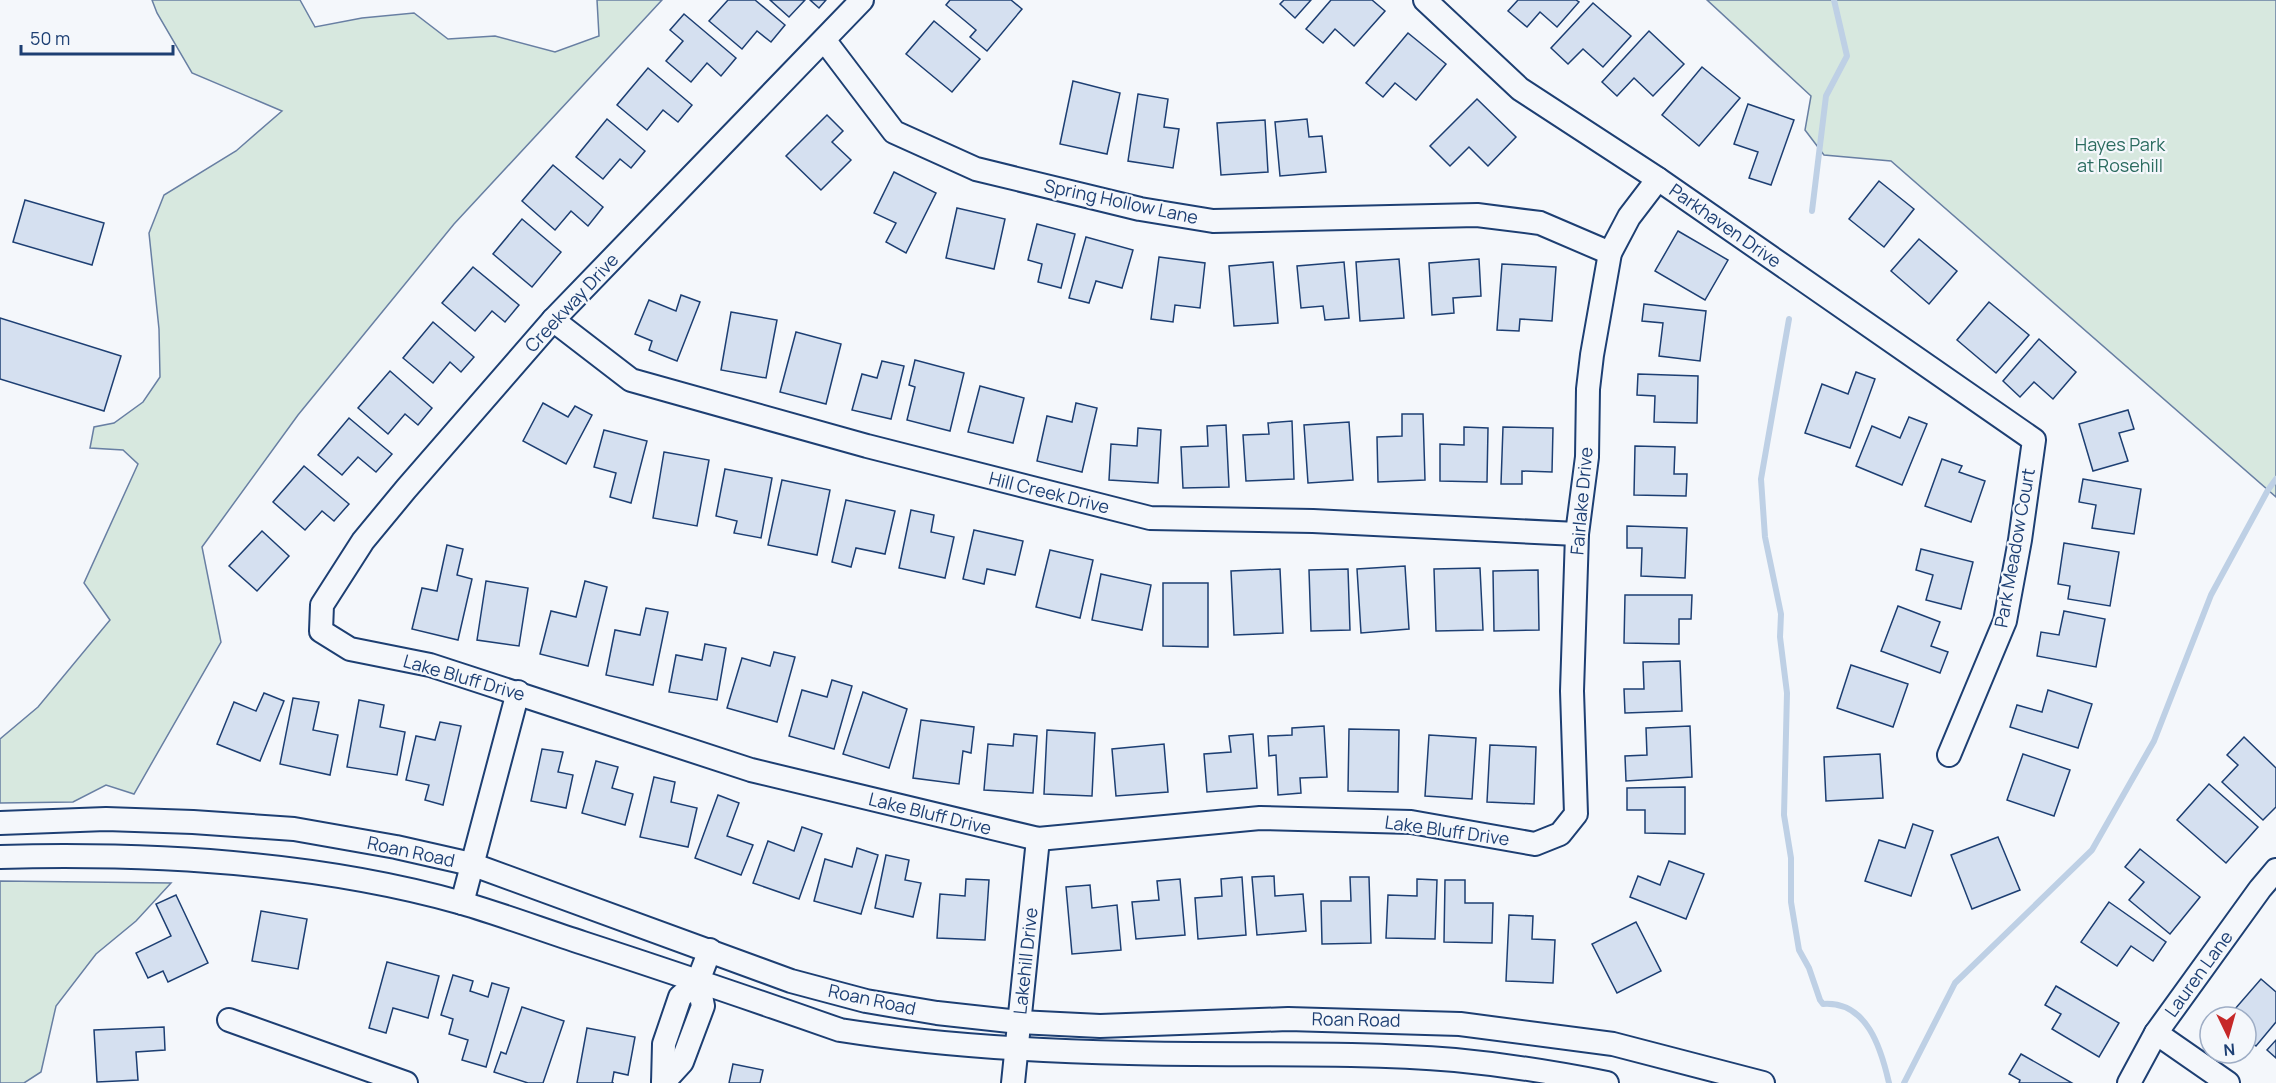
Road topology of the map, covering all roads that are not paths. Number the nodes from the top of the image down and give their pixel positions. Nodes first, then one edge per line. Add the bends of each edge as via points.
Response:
1 (862, 0) edge
2 (1425, 0) edge
3 (825, 40) junction
4 (1658, 179) junction
5 (1610, 253) junction
6 (554, 320) junction
7 (2034, 440) joint
8 (1577, 534) junction
9 (321, 631) joint
10 (518, 692) junction
11 (1949, 755) dead end
12 (0, 823) edge
13 (1560, 834) joint
14 (1038, 839) junction
15 (0, 857) edge
16 (471, 864) junction
17 (2276, 870) edge
18 (462, 903) junction
19 (710, 950) junction
20 (698, 981) junction
21 (229, 1020) dead end
22 (1019, 1022) junction
23 (2156, 1033) junction
24 (1016, 1048) junction
25 (406, 1083) edge
26 (663, 1083) edge
27 (1013, 1083) edge
28 (1607, 1083) edge
29 (1763, 1083) edge
30 (2129, 1083) edge
31 (2228, 1083) edge

1 - 3 street, Creekway Drive
2 - 4 street, Parkhaven Drive via 1520,89
3 - 5 street, Spring Hollow Lane via 894,132 975,169 1140,209 1213,221 1478,214 1540,223
3 - 6 street, Creekway Drive
4 - 5 street, Fairlake Drive via 1629,217
4 - 7 street, Parkhaven Drive
5 - 8 street, Fairlake Drive via 1588,389 1587,457
6 - 8 street, Hill Creek Drive via 631,381 1150,518 1313,521
6 - 9 street, Creekway Drive via 363,541 322,605
7 - 11 street, Park Meadow Court via 2005,621
8 - 13 street, Fairlake Drive via 1572,691 1576,814
9 - 10 street, Lake Bluff Drive via 350,649 430,665
10 - 14 street, Lake Bluff Drive via 752,770
10 - 16 street
12 - 16 street, Roan Road via 106,819 294,829
13 - 14 street, Lake Bluff Drive via 1535,844 1410,822 1260,818
14 - 22 street, Lakehill Drive
15 - 18 street, Roan Road via 121,856 284,869
16 - 18 street
16 - 19 street, Roan Road
17 - 23 street, Lauren Lane
18 - 20 street, Roan Road
19 - 20 street
19 - 22 street, Roan Road via 791,981 866,1002
20 - 24 street, Roan Road via 840,1030 898,1039
20 - 26 street via 680,997 664,1044
21 - 25 street
22 - 24 street, Lakehill Drive
22 - 29 street, Roan Road via 1100,1026 1299,1019 1460,1024 1613,1044
23 - 30 street, Lauren Lane
23 - 31 street
24 - 27 street, Lakehill Drive
24 - 28 street, Roan Road via 1454,1060

